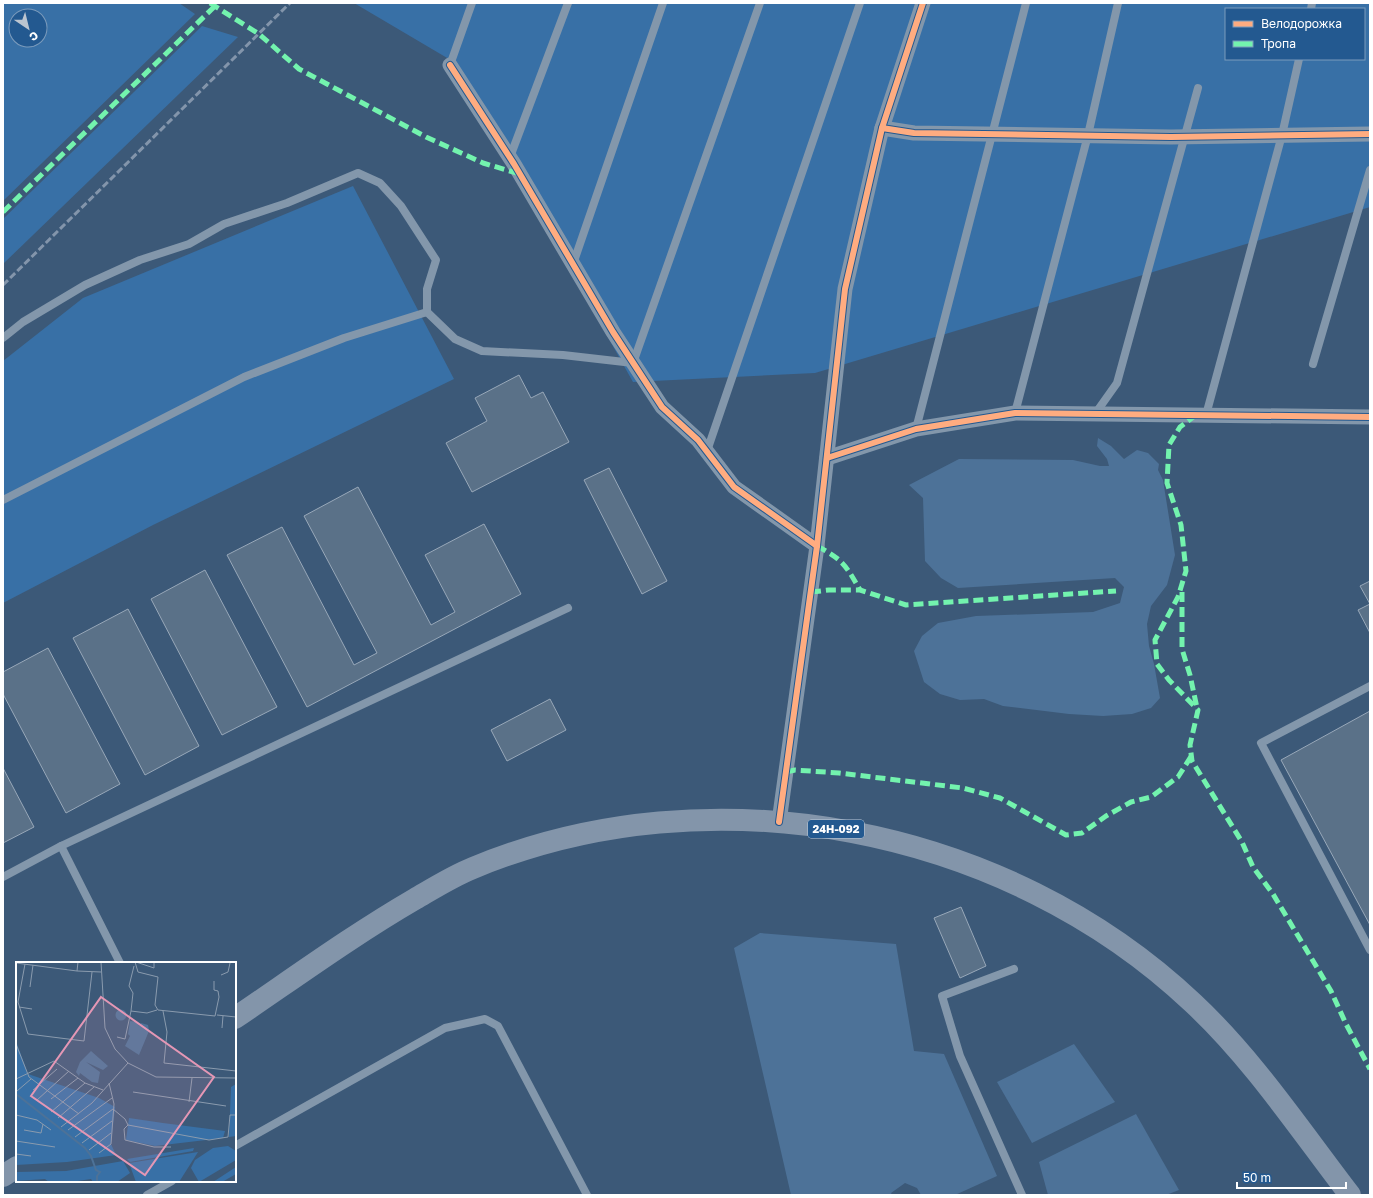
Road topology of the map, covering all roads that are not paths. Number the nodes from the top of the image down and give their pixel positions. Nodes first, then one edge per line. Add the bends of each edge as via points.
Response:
1 (472, 3) edge
2 (568, 3) edge
3 (663, 3) edge
4 (760, 3) edge
5 (860, 3) edge
6 (923, 3) edge
7 (1026, 3) edge
8 (1118, 3) edge
9 (1300, 60) edge
10 (450, 65) joint
11 (1198, 88) dead end
12 (882, 128) junction
13 (992, 134) junction
14 (1370, 134) edge
15 (1282, 135) junction
16 (1088, 136) junction
17 (1186, 136) junction
18 (510, 157) junction
19 (1370, 170) edge
20 (573, 264) junction
21 (427, 312) junction
22 (3, 338) edge
23 (633, 363) junction
24 (1313, 364) dead end
25 (1015, 413) junction
26 (1095, 414) junction
27 (1206, 415) junction
28 (1370, 417) edge
29 (916, 429) junction
30 (706, 451) junction
31 (827, 458) junction
32 (3, 500) edge
33 (817, 546) junction
34 (568, 608) dead end
35 (1370, 686) edge
36 (779, 822) junction
37 (61, 846) junction
38 (3, 877) edge
39 (1370, 950) edge
40 (119, 962) edge
41 (1014, 969) dead end
42 (236, 1017) edge
43 (236, 1145) edge
44 (16, 1168) edge
45 (3, 1176) edge
46 (170, 1182) edge
47 (147, 1195) edge
48 (587, 1195) edge
49 (1022, 1195) edge
50 (1350, 1195) edge

1 - 10 lane
2 - 18 lane
3 - 20 lane
4 - 23 lane
5 - 30 lane
6 - 12 street
7 - 13 lane
8 - 16 lane
9 - 15 lane
10 - 18 street
11 - 17 lane
12 - 13 street via 914,133
12 - 31 street via 845,289
13 - 16 street
13 - 29 lane
14 - 15 street
15 - 17 street
15 - 27 lane
16 - 17 street
16 - 25 lane
17 - 26 lane via 1117,384
18 - 20 street
19 - 24 lane
20 - 23 street
21 - 22 lane via 427,289 436,260 401,206 380,183 358,174 287,203 224,224 189,244 140,260 85,285 22,322
21 - 23 lane via 455,339 482,351 563,355
21 - 32 lane via 344,338 244,377
23 - 30 street via 662,407 698,440
25 - 26 street
25 - 29 street
26 - 27 street
27 - 28 street
29 - 31 street
30 - 33 street via 734,487
31 - 33 street
33 - 36 street
34 - 37 lane
35 - 39 lane via 1261,743
36 - 42 main road, 24Н-092 via 729,819 627,826 515,851 468,869 385,916
36 - 50 main road, 24Н-092 via 838,829 898,842 963,863 1067,910 1112,939 1192,1002 1216,1026 1244,1058
37 - 38 lane
37 - 40 lane
41 - 49 lane via 942,996 960,1056
43 - 48 lane via 445,1028 485,1019 498,1026
44 - 45 main road
46 - 47 lane

